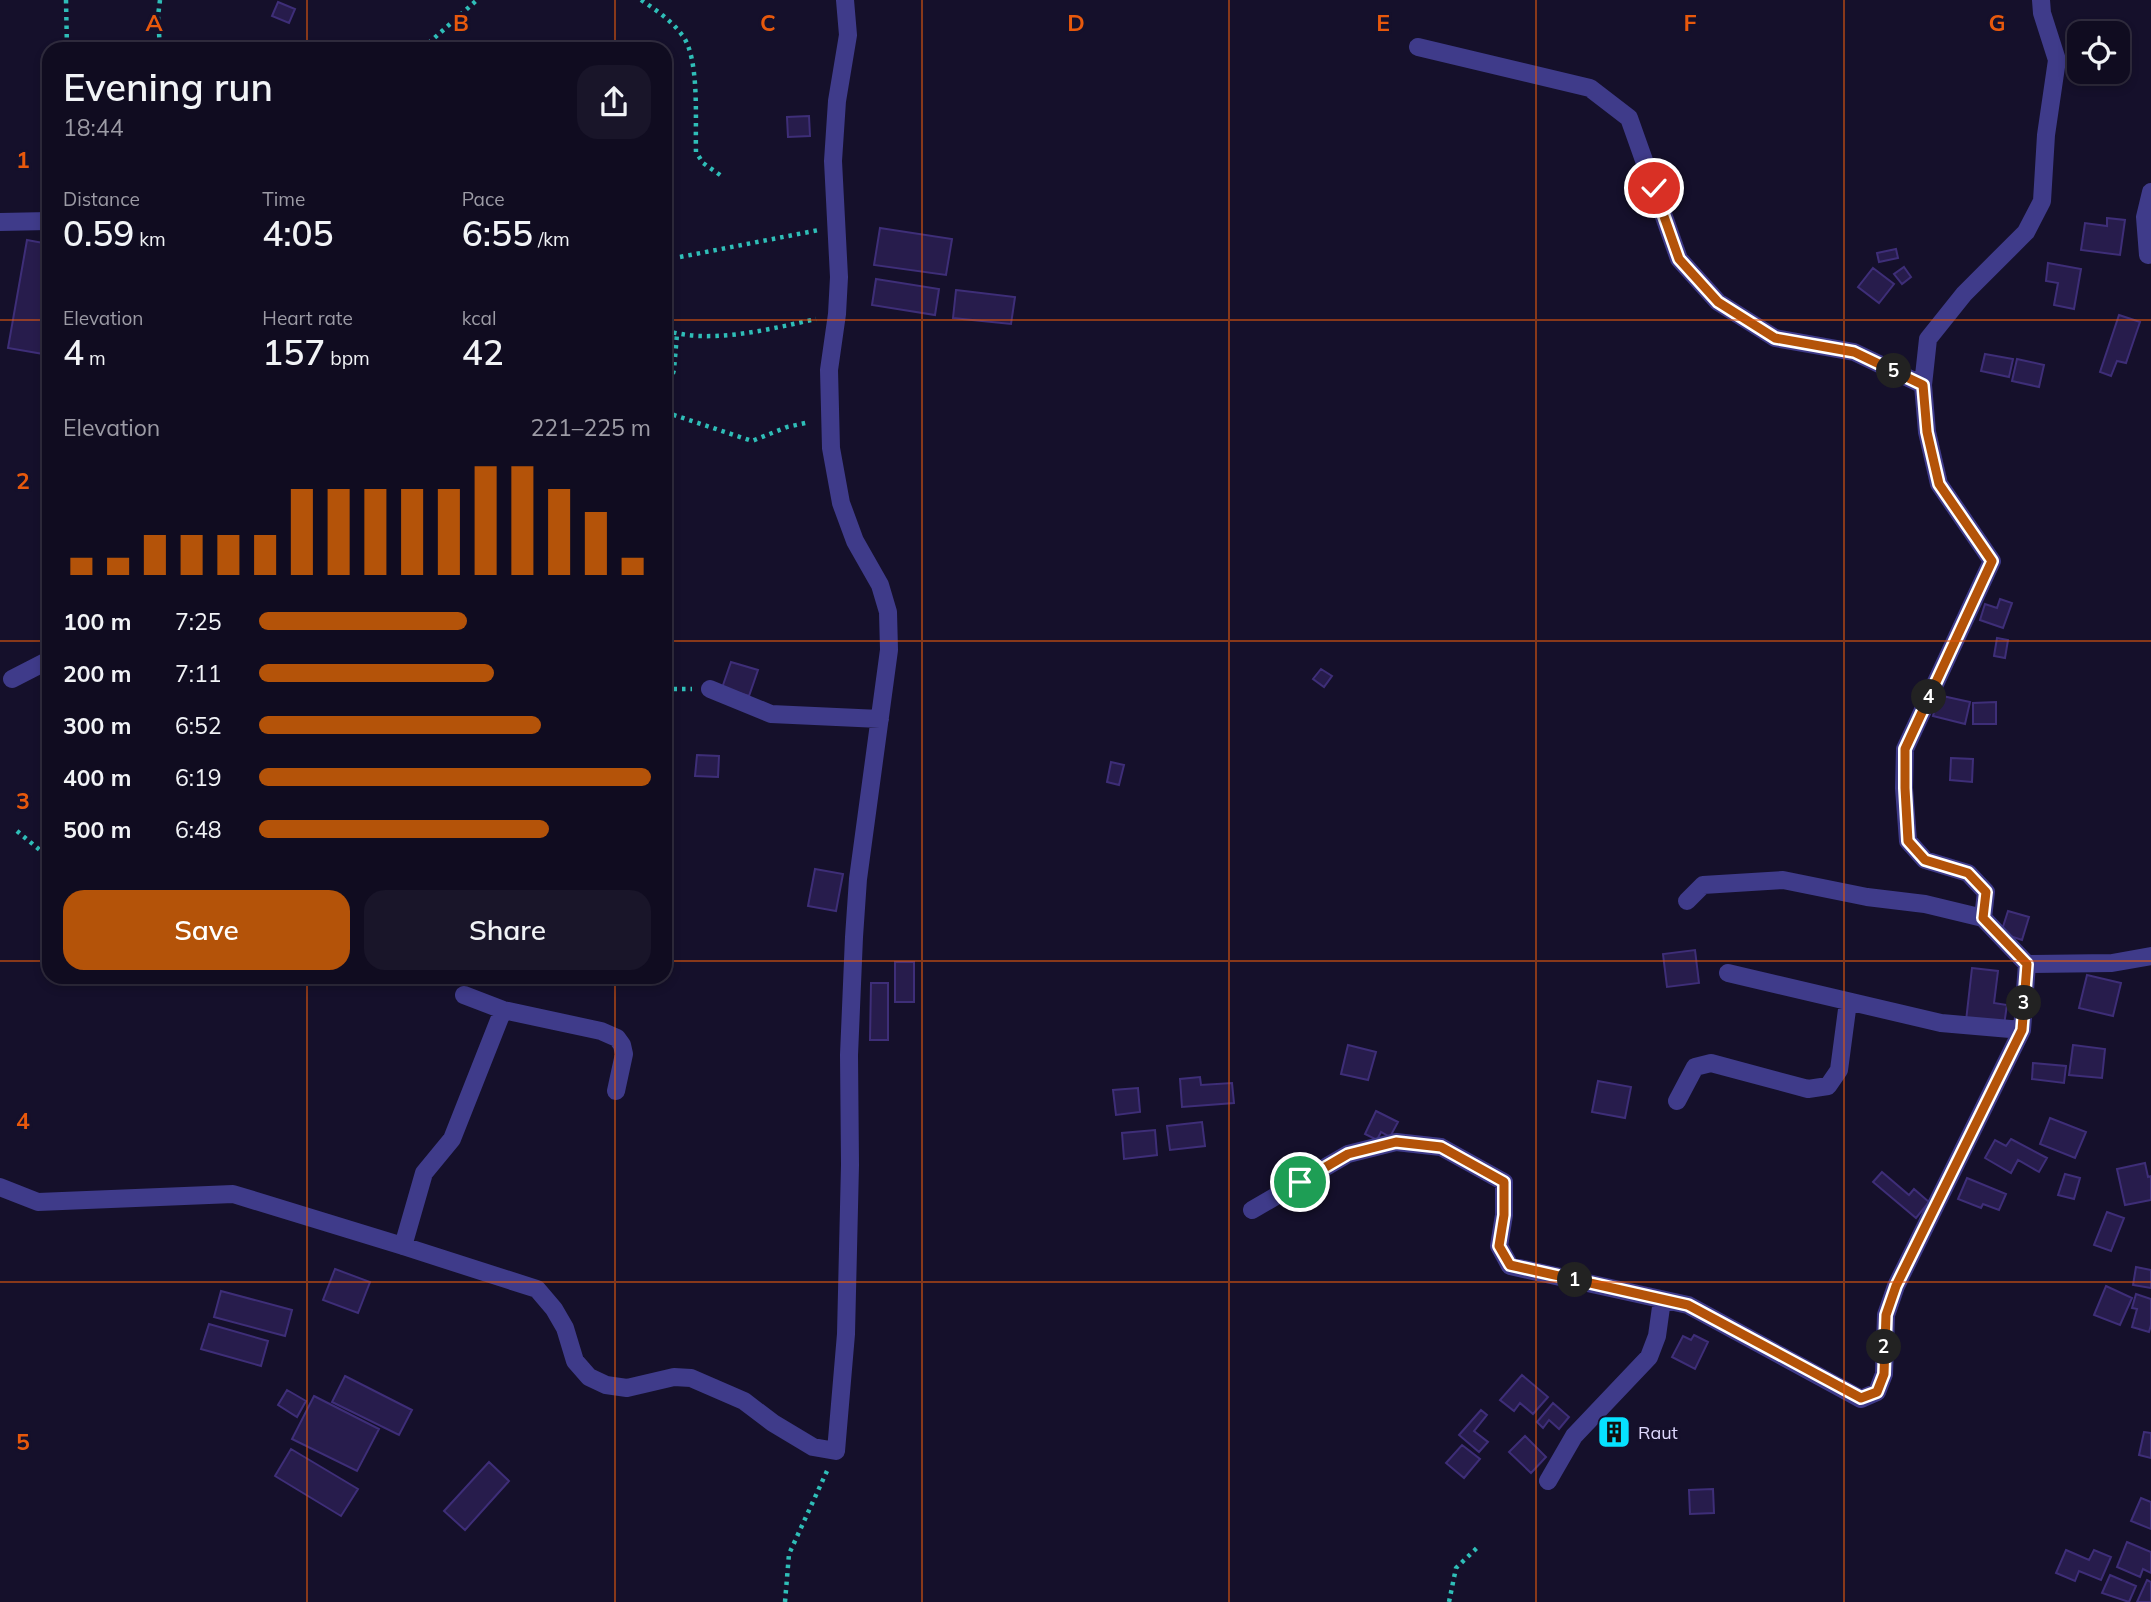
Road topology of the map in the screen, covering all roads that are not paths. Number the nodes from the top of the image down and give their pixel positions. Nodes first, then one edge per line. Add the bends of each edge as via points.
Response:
1 (845, 0) edge
2 (2041, 0) edge
3 (1419, 47) dead end
4 (2151, 192) edge
5 (42, 221) edge
6 (0, 222) edge
7 (2148, 256) dead end
8 (1923, 385) junction
9 (42, 664) edge
10 (12, 679) dead end
11 (710, 689) dead end
12 (880, 719) junction
13 (1687, 901) dead end
14 (1983, 918) junction
15 (2151, 956) edge
16 (2027, 964) junction
17 (1728, 973) dead end
18 (464, 995) dead end
19 (1848, 1002) junction
20 (503, 1010) junction
21 (2022, 1030) junction
22 (616, 1091) dead end
23 (1677, 1101) dead end
24 (0, 1187) edge
25 (1252, 1210) dead end
26 (402, 1246) junction
27 (1661, 1300) junction
28 (1548, 1481) dead end

1 - 12 street via 848,35 836,101 833,161 839,277 829,370 829,421 841,503 888,612 889,650
2 - 8 street via 2057,60 2042,201 2026,232 1964,294 1928,339
3 - 8 street via 1590,88 1629,118 1679,259 1718,302 1775,338 1854,352
4 - 7 street via 2145,217
5 - 6 street
8 - 14 street via 1927,432 1939,484 1992,561 1905,749 1908,841 1925,860 1968,873 1986,892
9 - 10 street
11 - 12 street via 771,714
12 - 26 street via 854,937 846,1334 836,1451 813,1447 744,1401 691,1378 674,1377 627,1388 589,1377 575,1361 554,1309 537,1289
13 - 14 street via 1703,885 1783,880
14 - 16 street
15 - 16 street via 2112,963
16 - 21 street
17 - 19 street
18 - 20 street
19 - 21 street via 1941,1023
19 - 23 street via 1839,1070 1828,1086 1808,1089 1711,1063 1695,1067
20 - 22 street via 617,1038 624,1054
20 - 26 street via 452,1139 424,1172
21 - 27 street via 1896,1286 1886,1315 1884,1374 1877,1392 1861,1398 1688,1305
24 - 26 street via 38,1202 233,1194
25 - 27 street via 1348,1154 1396,1142 1441,1147 1504,1182 1499,1246 1510,1265
27 - 28 street via 1657,1336 1649,1357 1574,1436

